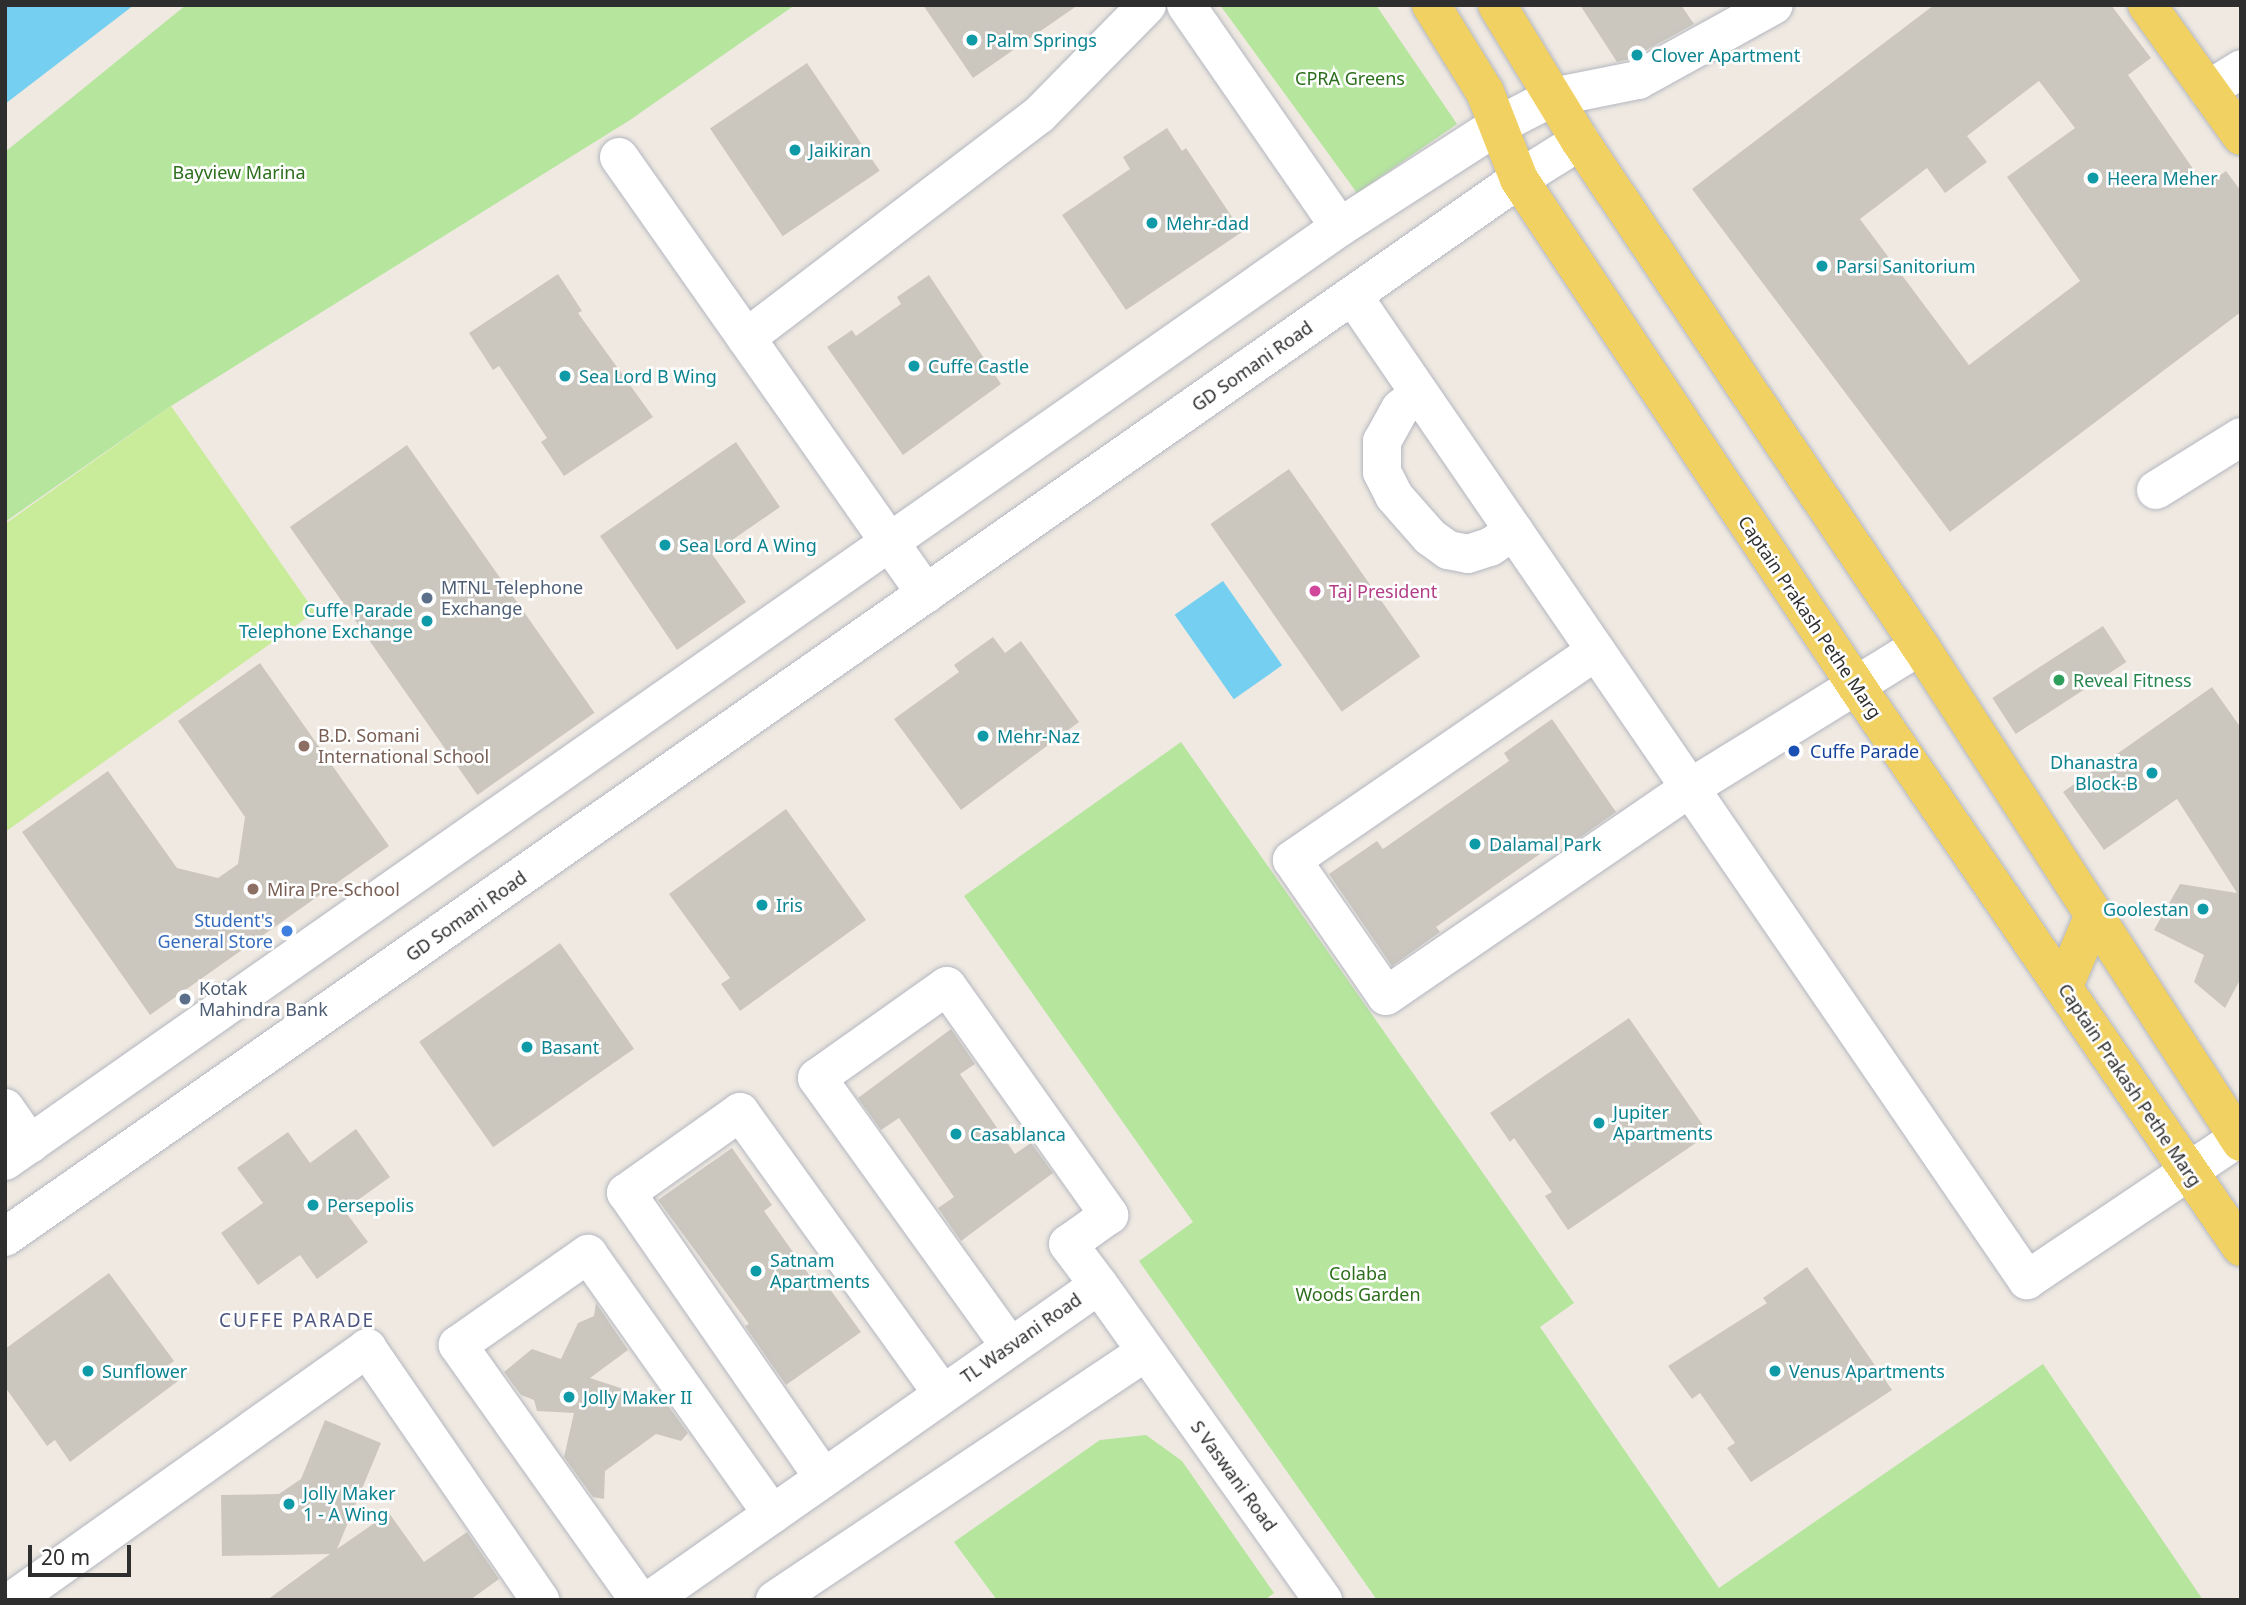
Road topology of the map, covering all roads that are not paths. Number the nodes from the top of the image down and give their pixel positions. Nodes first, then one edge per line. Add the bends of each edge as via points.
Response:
1 (1147, 5) edge
2 (1186, 5) edge
3 (1431, 5) edge
4 (1497, 5) edge
5 (1774, 5) edge
6 (2147, 5) edge
7 (2241, 69) edge
8 (2208, 90) junction
9 (1553, 97) junction
10 (1497, 126) junction
11 (2241, 136) edge
12 (1580, 141) junction
13 (619, 157) dead end
14 (1519, 179) junction
15 (1340, 227) junction
16 (1353, 296) junction
17 (746, 338) junction
18 (1419, 394) junction
19 (2241, 438) edge
20 (2156, 490) dead end
21 (1514, 531) junction
22 (890, 542) junction
23 (926, 594) junction
24 (1920, 646) junction
25 (1596, 651) junction
26 (1857, 687) junction
27 (1690, 788) junction
28 (2094, 915) junction
29 (2063, 988) junction
30 (15, 1136) edge
31 (2240, 1140) edge
32 (2189, 1171) junction
33 (5, 1237) edge
34 (2241, 1247) edge
35 (1099, 1285) junction
36 (1009, 1345) junction
37 (1145, 1352) junction
38 (942, 1393) junction
39 (824, 1477) junction
40 (772, 1514) junction
41 (13, 1600) edge
42 (540, 1600) edge
43 (639, 1600) edge
44 (650, 1600) edge
45 (775, 1600) edge
46 (1323, 1600) edge

1 - 17 street via 1039,115
2 - 15 street
3 - 10 main road, Captain Prakash Pethe Marg via 1485,92
4 - 9 main road
5 - 9 street via 1638,80
6 - 8 main road
7 - 8 street
8 - 11 main road
9 - 10 street
9 - 12 main road
10 - 14 main road, Captain Prakash Pethe Marg
10 - 15 street
12 - 14 street, GD Somani Road
12 - 24 main road
13 - 17 street
14 - 16 street, GD Somani Road
14 - 26 main road, Captain Prakash Pethe Marg
15 - 22 street
16 - 18 street
16 - 23 street, GD Somani Road
17 - 22 street
18 - 21 street
18 - 21 street via 1400,409 1382,442 1382,472 1394,496 1448,551 1479,551
19 - 20 street
21 - 25 street
22 - 23 street
22 - 30 street
23 - 33 street, GD Somani Road
24 - 26 street
24 - 28 main road
25 - 27 street
25 - 27 street via 1292,860 1386,996
26 - 27 street
26 - 29 main road, Captain Prakash Pethe Marg
27 - 32 street via 2027,1280
28 - 29 main road
28 - 31 main road
29 - 32 main road, Captain Prakash Pethe Marg
31 - 32 street
32 - 34 main road, Captain Prakash Pethe Marg
35 - 36 street, TL Wasvani Road
35 - 36 street via 1068,1244 1109,1214 947,986 817,1078
35 - 37 street, TL Wasvani Road
36 - 38 street, TL Wasvani Road
37 - 45 street
37 - 46 street, S Vaswani Road
38 - 39 street, TL Wasvani Road
38 - 39 street via 740,1112 626,1193
39 - 40 street, TL Wasvani Road
40 - 43 street via 588,1254 458,1345
40 - 44 street, TL Wasvani Road
41 - 42 street via 367,1348

